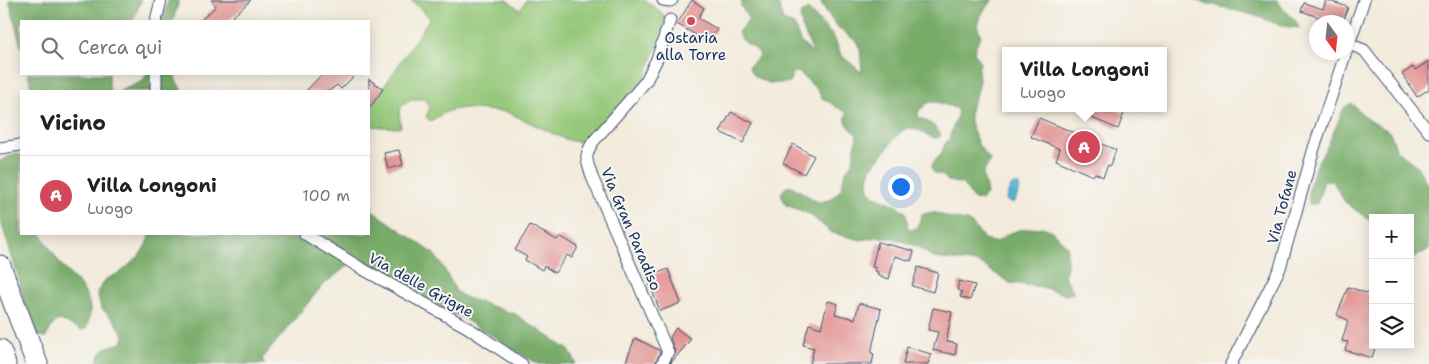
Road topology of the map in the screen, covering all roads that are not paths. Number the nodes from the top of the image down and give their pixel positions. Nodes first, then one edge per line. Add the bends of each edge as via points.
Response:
1 (161, 0) edge
2 (663, 0) edge
3 (672, 0) edge
4 (1364, 0) edge
5 (156, 20) edge
6 (670, 20) dead end
7 (1354, 29) edge
8 (1354, 49) edge
9 (1343, 60) edge
10 (156, 75) edge
11 (156, 90) edge
12 (1429, 132) edge
13 (20, 145) edge
14 (0, 148) edge
15 (307, 235) edge
16 (0, 266) edge
17 (0, 350) edge
18 (5, 364) edge
19 (37, 364) edge
20 (522, 364) edge
21 (662, 364) edge
22 (1231, 364) edge

1 - 5 street
2 - 3 street
4 - 7 street, Via Tofane
6 - 21 street, Via Gran Paradiso via 646,81 586,153 592,177 668,352
8 - 12 street via 1364,50
9 - 22 street, Via Tofane via 1280,268
10 - 11 street
13 - 14 street
15 - 20 street, Via delle Grigne via 467,327
16 - 19 highway
17 - 18 highway

